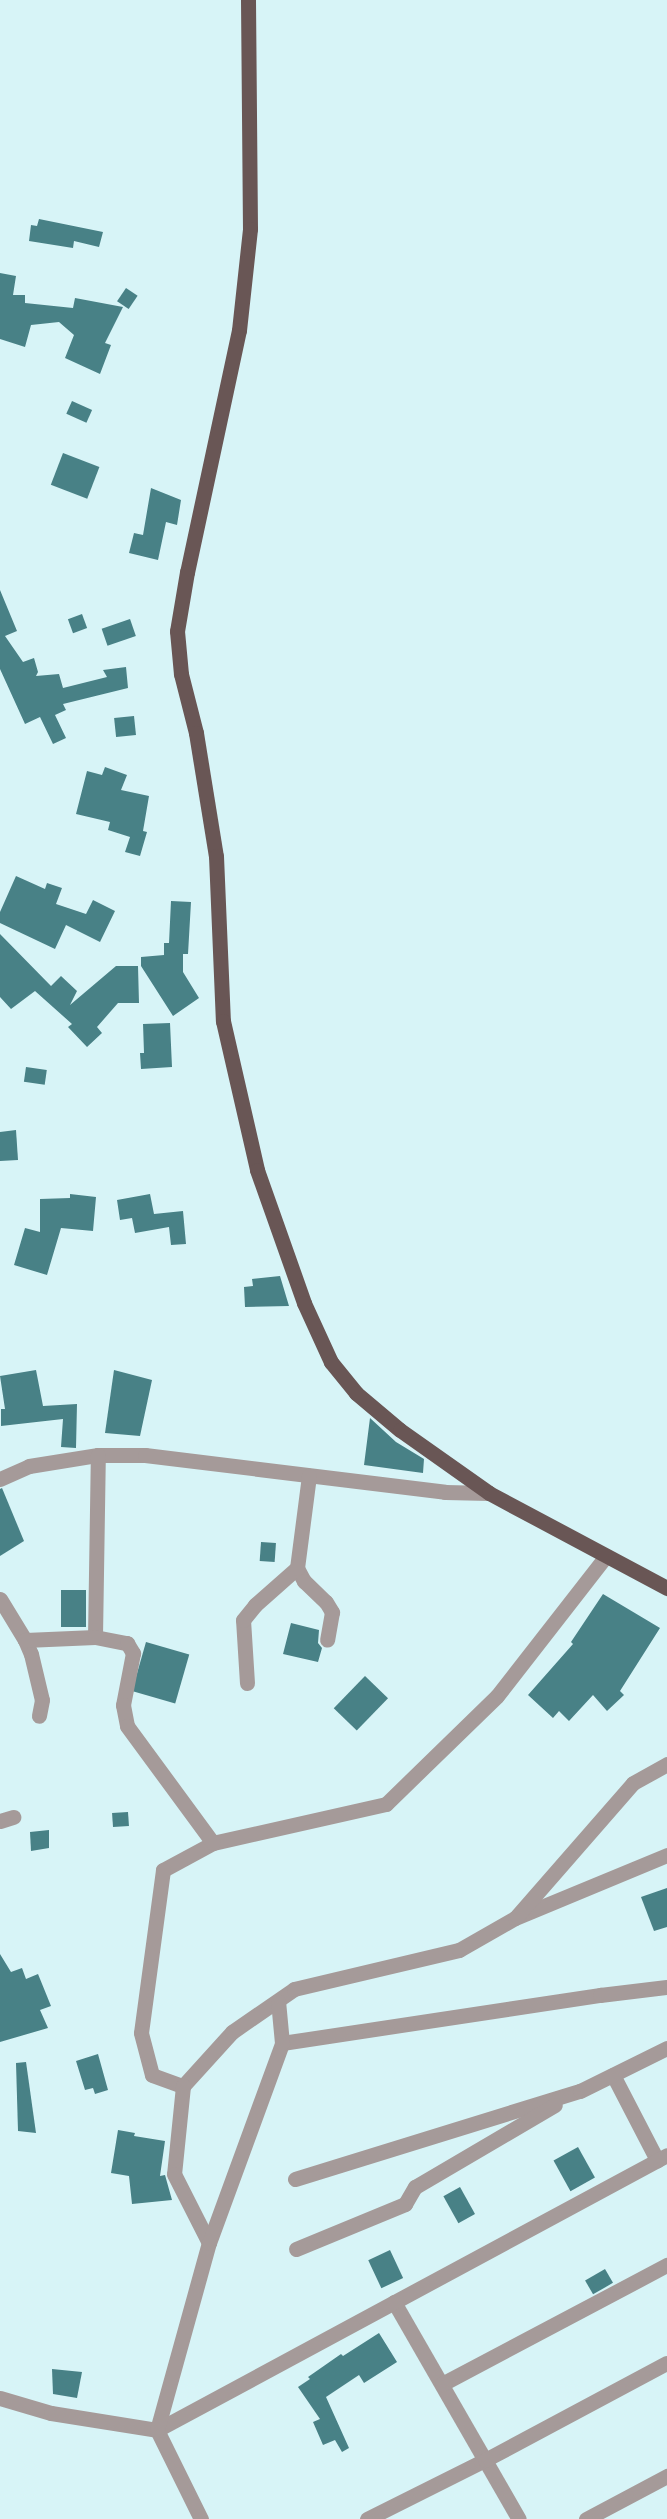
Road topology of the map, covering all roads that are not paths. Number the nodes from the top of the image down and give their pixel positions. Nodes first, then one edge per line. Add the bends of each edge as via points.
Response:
1 (248, 0) edge
2 (98, 1455) junction
3 (309, 1476) junction
4 (0, 1479) edge
5 (489, 1493) junction
6 (606, 1556) junction
7 (297, 1568) junction
8 (667, 1588) edge
9 (0, 1599) edge
10 (95, 1637) junction
11 (26, 1640) junction
12 (327, 1640) dead end
13 (247, 1683) dead end
14 (39, 1716) dead end
15 (667, 1764) edge
16 (213, 1844) junction
17 (667, 1855) edge
18 (515, 1918) junction
19 (667, 1987) edge
20 (278, 2001) junction
21 (282, 2043) junction
22 (667, 2048) edge
23 (613, 2075) junction
24 (183, 2086) junction
25 (580, 2091) junction
26 (662, 2157) edge
27 (295, 2180) dead end
28 (208, 2243) junction
29 (296, 2249) dead end
30 (667, 2265) edge
31 (394, 2302) junction
32 (667, 2363) edge
33 (441, 2384) junction
34 (0, 2397) edge
35 (157, 2430) junction
36 (485, 2460) junction
37 (667, 2476) edge
38 (201, 2519) edge
39 (367, 2519) edge
40 (519, 2519) edge
41 (586, 2519) edge

1 - 5 main road via 250,229 239,330 177,631 181,674 196,733 216,856 223,1021 256,1170 304,1303 331,1362 356,1393 400,1430
2 - 3 street via 145,1455
2 - 4 street via 29,1466
2 - 10 street
3 - 5 street via 445,1492
3 - 7 street
5 - 6 main road
6 - 8 main road
6 - 16 street via 497,1696 386,1804
7 - 12 street via 332,1612
7 - 13 street via 243,1620
9 - 11 street
10 - 11 street
10 - 16 street via 122,1641 131,1648 123,1705 127,1726
11 - 14 street via 40,1685
15 - 18 street via 633,1783
16 - 24 street via 163,1870 141,2033 152,2075
17 - 18 street
18 - 20 street via 459,1950 294,1989
19 - 21 street
20 - 21 street
20 - 24 street via 232,2032
21 - 28 street
22 - 23 street
23 - 25 street
23 - 26 street
24 - 28 street via 174,2174
25 - 27 street
25 - 29 street via 415,2187 405,2204
26 - 31 street
28 - 35 street
30 - 33 street
31 - 33 street
31 - 35 street
32 - 36 street
33 - 36 street
34 - 35 street via 51,2413
35 - 38 street
36 - 39 street
36 - 40 street
37 - 41 street

